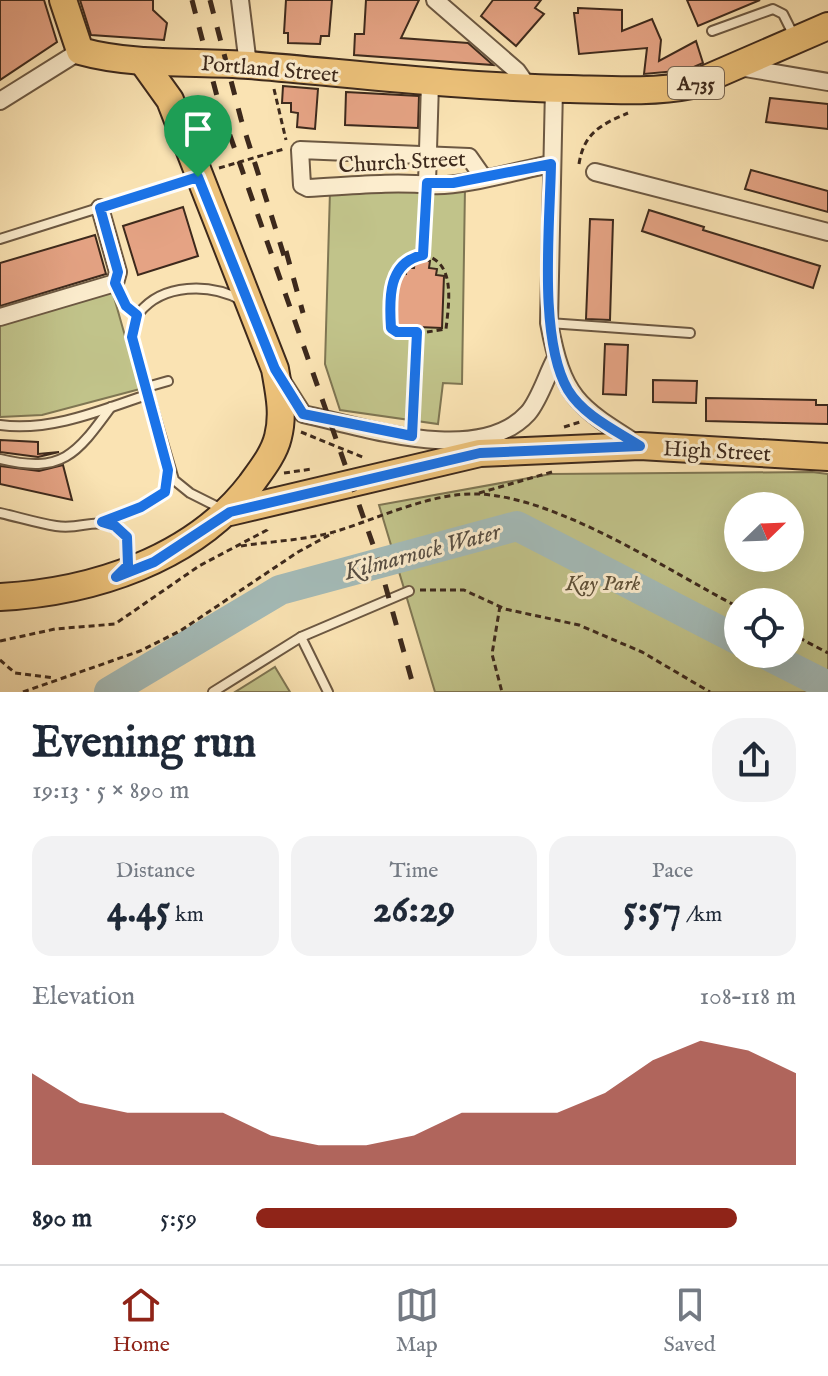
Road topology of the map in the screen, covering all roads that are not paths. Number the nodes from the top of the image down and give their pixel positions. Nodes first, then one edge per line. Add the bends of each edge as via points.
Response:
1 (63, 0) edge
2 (240, 0) edge
3 (435, 0) edge
4 (828, 26) edge
5 (712, 31) dead end
6 (796, 40) junction
7 (80, 51) junction
8 (142, 61) junction
9 (261, 66) junction
10 (735, 67) junction
11 (828, 82) edge
12 (430, 83) junction
13 (542, 88) junction
14 (0, 101) edge
15 (428, 155) junction
16 (551, 164) junction
17 (595, 172) road end
18 (205, 173) junction
19 (483, 177) junction
20 (427, 183) junction
21 (100, 208) junction
22 (828, 232) edge
23 (0, 239) edge
24 (249, 305) junction
25 (0, 317) edge
26 (549, 323) junction
27 (417, 332) road end
28 (690, 333) dead end
29 (556, 358) junction
30 (275, 369) junction
31 (168, 381) dead end
32 (148, 390) junction
33 (111, 406) junction
34 (0, 425) edge
35 (412, 436) junction
36 (640, 446) junction
37 (828, 457) edge
38 (0, 459) edge
39 (168, 470) junction
40 (230, 512) junction
41 (0, 513) edge
42 (102, 522) junction
43 (116, 577) junction
44 (409, 591) road end
45 (0, 597) edge
46 (301, 637) junction
47 (213, 692) edge
48 (328, 692) edge

1 - 7 main road
2 - 9 street
3 - 13 street
4 - 6 main road, A735
5 - 6 lane via 773,9 783,14
6 - 10 main road, A735
7 - 8 main road, Portland Street / A735
7 - 14 street
8 - 9 main road, Portland Street / A735
8 - 18 main road via 170,100
9 - 12 main road, Portland Street / A735
10 - 11 street
10 - 13 main road, A735 via 664,91
12 - 13 main road, Portland Street / A735
12 - 15 street
13 - 16 street
15 - 19 street via 469,157
15 - 20 street
15 - 20 street, Church Street via 300,150 302,185
16 - 19 street, Church Street
16 - 26 street
17 - 22 street
18 - 21 lane
18 - 24 main road
19 - 20 street, Church Street
21 - 23 lane
21 - 25 street via 118,272 115,283
24 - 30 main road
24 - 32 lane via 203,288 155,299 137,315 132,337
26 - 28 lane
26 - 29 street
27 - 35 lane
29 - 35 street via 527,413 489,438 449,441
29 - 36 street via 568,389 586,412
30 - 35 street via 303,414
30 - 40 main road via 281,407 278,437 266,464
31 - 32 lane
32 - 33 lane
32 - 39 lane
33 - 34 lane via 72,419
33 - 38 lane via 64,459 46,466
36 - 37 main road, High Street
36 - 40 main road, High Street via 480,453
39 - 40 lane via 190,493
39 - 42 lane via 165,492
40 - 43 main road via 154,562
41 - 42 lane via 59,527
42 - 43 lane via 127,537 128,565
43 - 45 main road
44 - 46 lane
46 - 47 lane
46 - 48 lane

